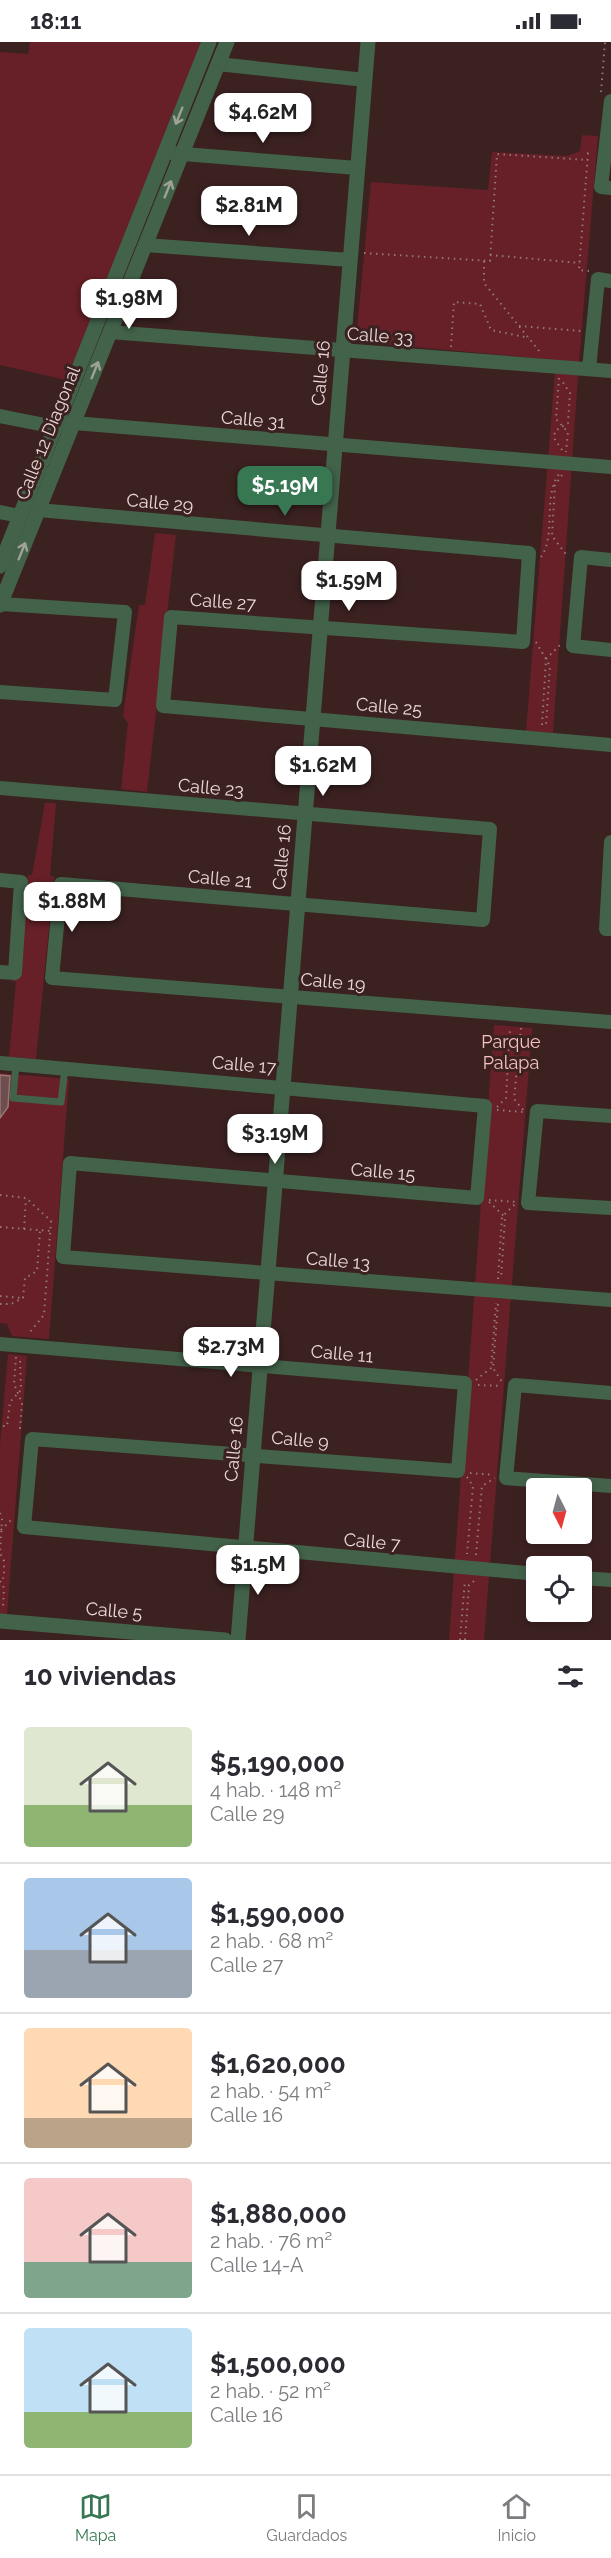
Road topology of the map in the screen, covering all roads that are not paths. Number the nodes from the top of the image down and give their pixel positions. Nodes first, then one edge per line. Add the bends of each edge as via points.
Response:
1 (209, 42) edge
2 (227, 42) edge
3 (368, 42) edge
4 (218, 64) junction
5 (365, 80) junction
6 (606, 96) edge
7 (165, 152) junction
8 (182, 154) junction
9 (357, 168) junction
10 (606, 187) edge
11 (145, 245) junction
12 (355, 256) junction
13 (599, 277) edge
14 (110, 332) junction
15 (343, 351) junction
16 (589, 369) junction
17 (611, 371) edge
18 (0, 416) edge
19 (74, 423) junction
20 (55, 427) junction
21 (335, 445) junction
22 (611, 467) edge
23 (38, 510) junction
24 (0, 512) edge
25 (20, 516) junction
26 (328, 536) junction
27 (611, 560) edge
28 (0, 566) edge
29 (0, 604) edge
30 (320, 626) junction
31 (529, 641) joint
32 (611, 650) edge
33 (0, 692) edge
34 (163, 706) joint
35 (313, 719) junction
36 (611, 745) edge
37 (0, 788) edge
38 (305, 814) junction
39 (611, 842) edge
40 (0, 880) edge
41 (298, 903) junction
42 (483, 920) joint
43 (609, 929) edge
44 (0, 972) edge
45 (52, 978) joint
46 (290, 997) junction
47 (611, 1022) edge
48 (0, 1063) edge
49 (16, 1064) junction
50 (64, 1068) junction
51 (283, 1086) junction
52 (611, 1116) edge
53 (275, 1181) junction
54 (482, 1198) joint
55 (611, 1208) edge
56 (63, 1257) joint
57 (268, 1273) junction
58 (611, 1300) edge
59 (0, 1344) edge
60 (260, 1365) junction
61 (611, 1393) edge
62 (253, 1454) junction
63 (461, 1472) joint
64 (611, 1486) edge
65 (24, 1527) joint
66 (245, 1549) junction
67 (526, 1573) edge
68 (592, 1579) edge
69 (611, 1580) edge
70 (1, 1616) edge
71 (225, 1640) edge
72 (238, 1640) edge

1 -> 7 street, Calle 12 Diagonal
2 - 4 street, Calle 12 Diagonal
3 - 5 street, Calle 16
4 - 5 street
4 - 8 street, Calle 12 Diagonal
5 - 9 street, Calle 16
6 - 10 street
7 - 8 street
7 - 20 street, Calle 12 Diagonal
8 - 9 street
11 -> 8 street, Calle 12 Diagonal
9 - 12 street, Calle 16
11 - 12 street
11 - 14 street, Calle 12 Diagonal
12 - 15 street, Calle 16
13 - 16 street
14 - 15 street, Calle 33
19 -> 14 street, Calle 12 Diagonal
15 - 16 street, Calle 33
15 - 21 street, Calle 16
16 - 17 street, Calle 33
18 - 20 street, Calle 31
19 - 20 street, Calle 31
19 - 21 street, Calle 31
19 - 23 street, Calle 12 Diagonal
20 - 25 street, Calle 12 Diagonal
21 - 22 street, Calle 31
21 - 26 street, Calle 16
23 - 26 street, Calle 29
29 -> 23 street, Calle 12 Diagonal
24 - 25 street
25 - 28 street, Calle 12 Diagonal
26 - 30 street, Calle 16
26 - 31 street, Calle 29 via 536,555
27 - 32 street via 576,559 569,643
29 - 33 street via 125,612 115,700
30 - 31 street, Calle 27
30 - 34 street, Calle 27 via 171,617
30 - 35 street, Calle 16
34 - 35 street, Calle 25
35 - 36 street, Calle 25
35 - 38 street, Calle 16
37 - 38 street, Calle 23
38 - 41 street, Calle 16
38 - 42 street, Calle 23 via 490,829
39 - 43 street
40 - 44 street via 21,882 15,973
41 - 42 street, Calle 21
41 - 45 street, Calle 21 via 61,884
41 - 46 street, Calle 16
45 - 46 street, Calle 19
46 - 47 street, Calle 19
46 - 51 street, Calle 16
48 - 49 street, Calle 17
49 - 50 street, Calle 17
49 - 50 lane via 13,1098 62,1102
50 - 51 street, Calle 17
51 - 53 street, Calle 16
51 - 54 street, Calle 17 via 490,1108
52 - 55 street via 531,1112 523,1202
53 - 54 street, Calle 15
53 - 56 street, Calle 15 via 70,1164
53 - 57 street, Calle 16
56 - 57 street, Calle 13
57 - 58 street, Calle 13
57 - 60 street, Calle 16
59 - 60 street, Calle 11
60 - 62 street, Calle 16
60 - 63 street, Calle 11 via 468,1383
61 - 64 street via 510,1386 502,1477
62 - 63 street, Calle 9
62 - 65 street, Calle 9 via 28,1434
62 - 66 street, Calle 16
65 - 66 street, Calle 7
66 - 67 street, Calle 7
66 - 72 street, Calle 16
68 - 69 street
70 - 71 street, Calle 5

